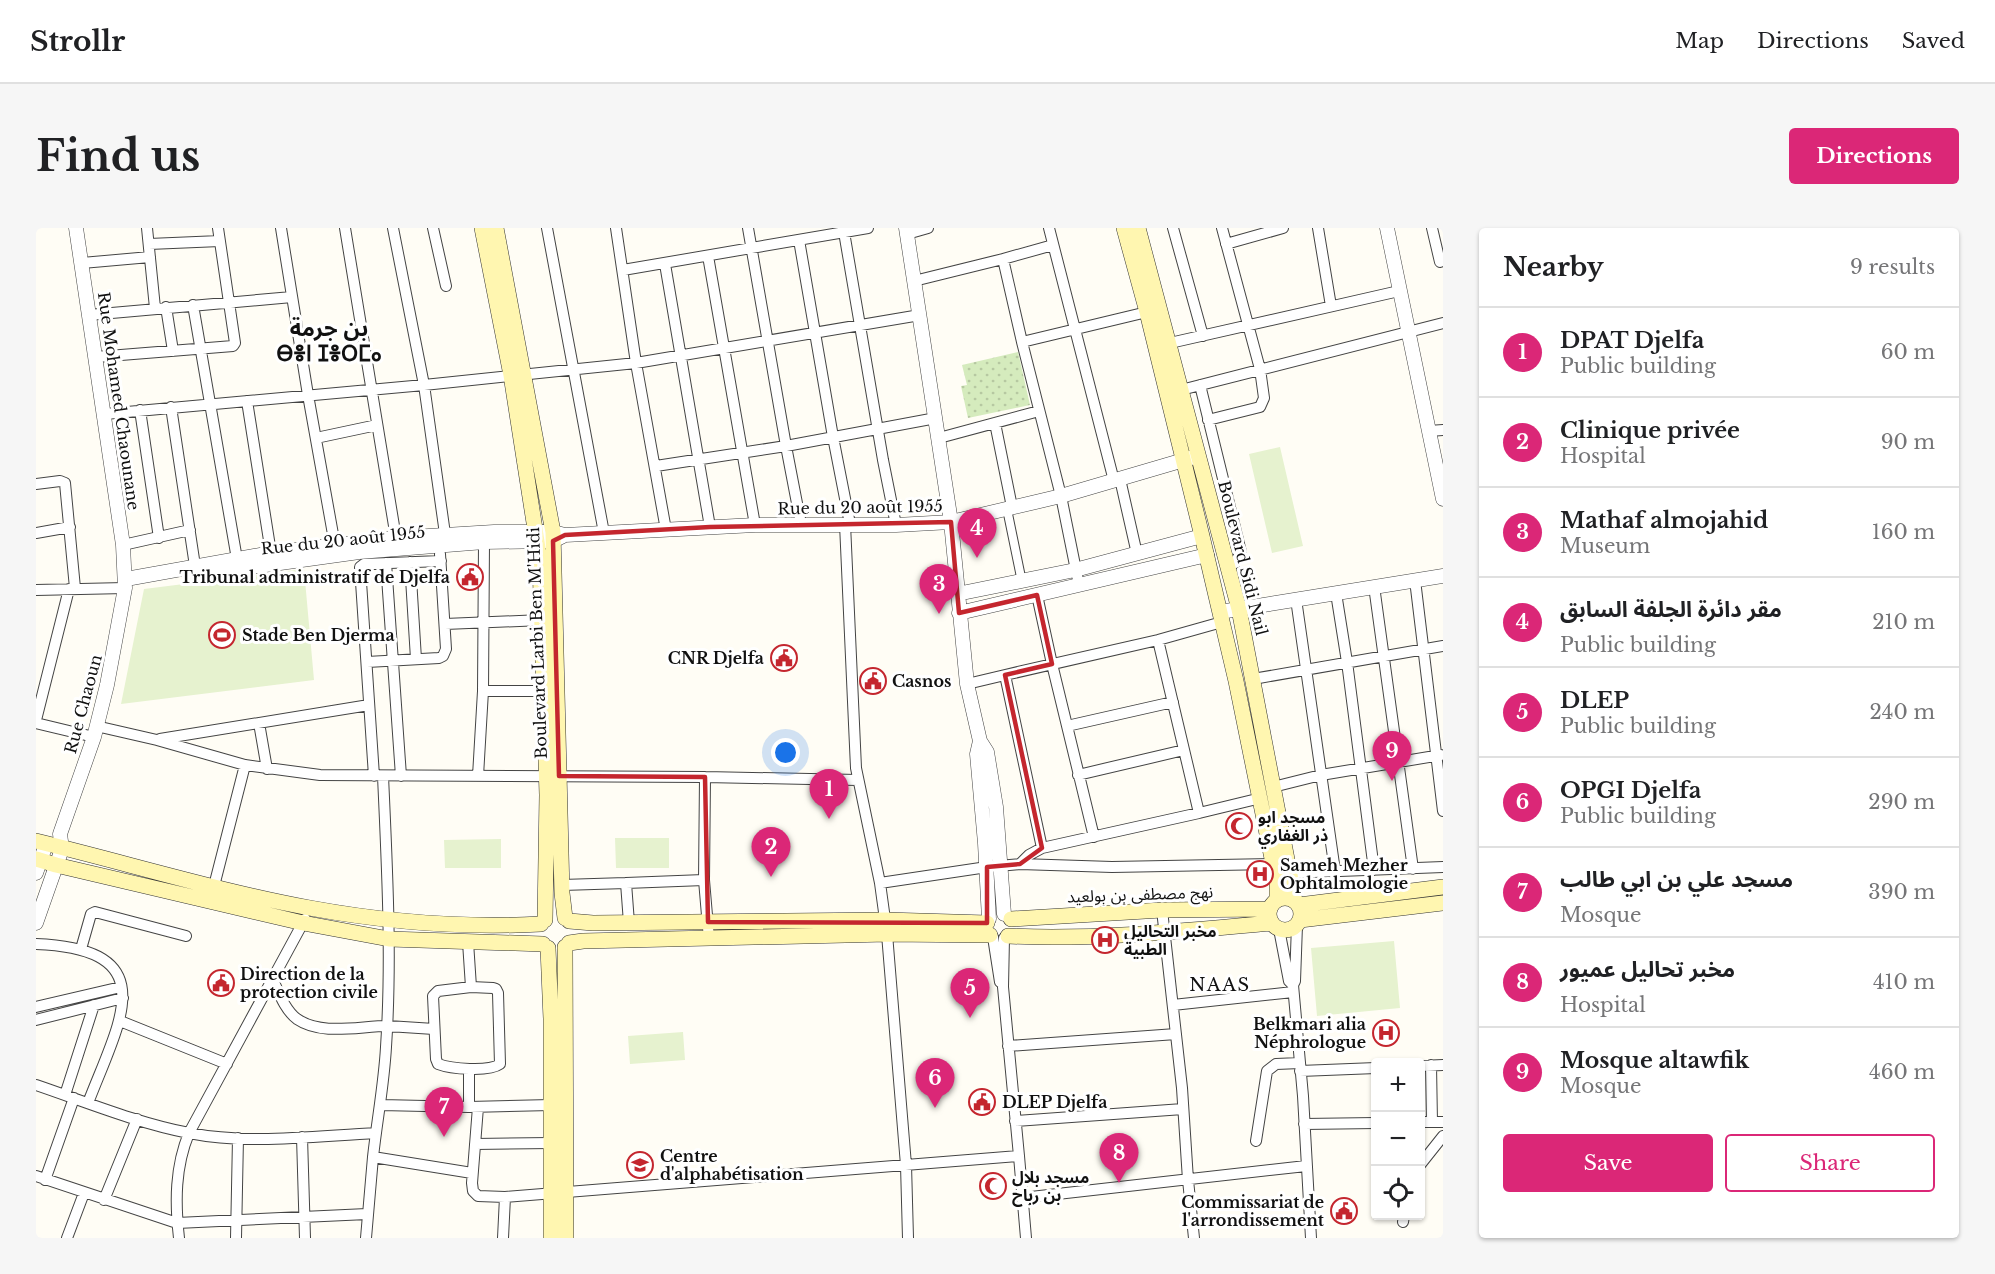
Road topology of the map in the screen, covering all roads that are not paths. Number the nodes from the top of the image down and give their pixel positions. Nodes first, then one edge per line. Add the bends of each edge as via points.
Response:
1 (76, 228) edge
2 (147, 228) edge
3 (218, 228) edge
4 (281, 228) edge
5 (345, 228) edge
6 (393, 228) edge
7 (433, 228) edge
8 (482, 228) edge
9 (496, 228) edge
10 (547, 228) edge
11 (616, 228) edge
12 (748, 228) edge
13 (868, 228) edge
14 (928, 228) edge
15 (1049, 228) edge
16 (1124, 228) edge
17 (1138, 228) edge
18 (1173, 228) edge
19 (1222, 228) edge
20 (1283, 228) edge
21 (1318, 228) edge
22 (1387, 228) edge
23 (1432, 228) edge
24 (907, 231) edge
25 (844, 232) junction
26 (800, 240) junction
27 (220, 241) junction
28 (149, 244) junction
29 (1226, 244) junction
30 (1053, 245) junction
31 (751, 248) junction
32 (708, 256) junction
33 (150, 257) junction
34 (1003, 259) junction
35 (1440, 262) dead end
36 (82, 263) junction
37 (665, 264) junction
38 (623, 270) junction
39 (914, 281) junction
40 (446, 286) dead end
41 (1399, 291) junction
42 (292, 297) junction
43 (228, 302) junction
44 (193, 305) junction
45 (1331, 306) junction
46 (160, 308) junction
47 (1147, 312) junction
48 (89, 315) junction
49 (920, 315) junction
50 (1443, 323) edge
51 (860, 325) junction
52 (1248, 325) junction
53 (1075, 329) junction
54 (815, 332) junction
55 (1407, 332) junction
56 (1203, 336) junction
57 (768, 340) junction
58 (1022, 342) junction
59 (1170, 343) junction
60 (723, 348) junction
61 (200, 350) junction
62 (173, 351) junction
63 (679, 356) junction
64 (96, 357) junction
65 (636, 363) junction
66 (1260, 369) junction
67 (573, 370) junction
68 (517, 375) junction
69 (423, 385) junction
70 (1200, 385) junction
71 (372, 388) junction
72 (1181, 390) junction
73 (308, 394) junction
74 (247, 401) junction
75 (209, 403) junction
76 (171, 407) junction
77 (140, 410) junction
78 (1039, 411) junction
79 (105, 414) junction
80 (936, 418) junction
81 (1208, 420) junction
82 (995, 423) junction
83 (377, 425) junction
84 (877, 429) junction
85 (1436, 430) edge
86 (833, 437) junction
87 (316, 438) junction
88 (939, 438) junction
89 (786, 446) junction
90 (743, 453) junction
91 (1199, 456) junction
92 (698, 459) junction
93 (1183, 461) junction
94 (656, 466) junction
95 (1117, 480) junction
96 (36, 484) edge
97 (1061, 496) junction
98 (1443, 499) edge
99 (1009, 508) junction
100 (951, 522) junction
101 (801, 524) junction
102 (848, 524) junction
103 (755, 525) junction
104 (896, 525) junction
105 (70, 527) junction
106 (710, 527) junction
107 (190, 530) junction
108 (666, 530) junction
109 (36, 533) edge
110 (604, 533) junction
111 (549, 536) junction
112 (1202, 536) junction
113 (159, 538) junction
114 (396, 538) junction
115 (444, 542) junction
116 (484, 542) junction
117 (123, 545) junction
118 (336, 549) junction
119 (271, 553) junction
120 (1137, 554) junction
121 (1207, 555) junction
122 (441, 561) junction
123 (410, 562) junction
124 (238, 563) junction
125 (386, 563) junction
126 (195, 566) junction
127 (1229, 566) junction
128 (1075, 570) junction
129 (1443, 576) edge
130 (1415, 580) junction
131 (1022, 582) junction
132 (126, 583) junction
133 (1079, 585) junction
134 (1374, 586) junction
135 (72, 588) junction
136 (36, 590) edge
137 (1336, 593) junction
138 (957, 594) junction
139 (1037, 594) junction
140 (1296, 599) junction
141 (1239, 609) junction
142 (959, 613) junction
143 (1221, 617) junction
144 (542, 620) junction
145 (484, 622) junction
146 (445, 624) junction
147 (1158, 640) junction
148 (1443, 646) edge
149 (1423, 650) junction
150 (1384, 656) junction
151 (416, 659) junction
152 (393, 660) junction
153 (367, 662) junction
154 (1347, 662) junction
155 (1052, 664) junction
156 (1307, 670) junction
157 (1005, 675) junction
158 (1253, 679) junction
159 (967, 684) junction
160 (483, 691) junction
161 (543, 691) junction
162 (1173, 702) junction
163 (369, 705) junction
164 (36, 722) edge
165 (259, 723) junction
166 (1066, 726) junction
167 (95, 732) junction
168 (157, 740) junction
169 (1184, 750) junction
170 (1440, 755) edge
171 (1400, 763) junction
172 (245, 765) junction
173 (267, 769) junction
174 (1360, 770) junction
175 (1078, 775) junction
176 (379, 776) junction
177 (401, 776) junction
178 (478, 776) junction
179 (553, 776) junction
180 (1321, 776) junction
181 (705, 777) junction
182 (858, 780) junction
183 (1273, 787) junction
184 (1261, 798) junction
185 (1443, 810) edge
186 (1199, 813) junction
187 (1094, 837) junction
188 (61, 841) junction
189 (41, 843) edge
190 (1042, 848) junction
191 (37, 864) edge
192 (1020, 864) junction
193 (1273, 864) junction
194 (56, 865) junction
195 (994, 866) junction
196 (1443, 867) edge
197 (1413, 869) junction
198 (1374, 870) junction
199 (1335, 871) junction
200 (1288, 873) junction
201 (705, 880) junction
202 (880, 883) junction
203 (626, 884) junction
204 (562, 885) junction
205 (214, 886) junction
206 (1443, 887) edge
207 (1443, 903) edge
208 (311, 909) junction
209 (1162, 910) junction
210 (1298, 913) junction
211 (1274, 915) junction
212 (1007, 916) junction
213 (388, 920) junction
214 (567, 920) junction
215 (543, 922) junction
216 (708, 922) junction
217 (36, 923) edge
218 (303, 923) junction
219 (629, 923) junction
220 (887, 927) junction
221 (995, 931) junction
222 (1164, 932) junction
223 (186, 936) dead end
224 (388, 939) junction
225 (709, 939) junction
226 (468, 942) junction
227 (36, 944) edge
228 (567, 945) junction
229 (546, 946) junction
230 (81, 949) junction
231 (273, 980) junction
232 (471, 987) junction
233 (1293, 989) junction
234 (122, 992) junction
235 (94, 1005) junction
236 (1173, 1005) junction
237 (36, 1007) edge
238 (36, 1020) edge
239 (120, 1021) junction
240 (388, 1026) junction
241 (434, 1029) junction
242 (1176, 1034) junction
243 (1008, 1046) junction
244 (227, 1064) junction
245 (1443, 1065) edge
246 (1426, 1066) edge
247 (1300, 1067) junction
248 (1371, 1068) edge
249 (469, 1069) junction
250 (36, 1085) edge
251 (70, 1096) junction
252 (88, 1103) junction
253 (381, 1105) junction
254 (551, 1105) junction
255 (474, 1107) junction
256 (1183, 1109) junction
257 (137, 1119) junction
258 (1015, 1121) junction
259 (1438, 1122) edge
260 (1371, 1123) edge
261 (1304, 1124) junction
262 (189, 1133) junction
263 (376, 1133) junction
264 (1443, 1136) edge
265 (302, 1137) junction
266 (238, 1138) junction
267 (1256, 1141) dead end
268 (551, 1143) junction
269 (475, 1144) junction
270 (373, 1156) junction
271 (1019, 1156) junction
272 (1425, 1159) edge
273 (906, 1165) junction
274 (1306, 1166) junction
275 (472, 1173) junction
276 (41, 1178) edge
277 (1188, 1180) junction
278 (558, 1192) junction
279 (84, 1193) junction
280 (505, 1197) junction
281 (1022, 1198) junction
282 (104, 1200) junction
283 (367, 1214) junction
284 (304, 1217) junction
285 (236, 1221) junction
286 (177, 1223) junction
287 (67, 1238) edge
288 (179, 1238) edge
289 (236, 1238) edge
290 (305, 1238) edge
291 (366, 1238) edge
292 (502, 1238) edge
293 (551, 1238) edge
294 (566, 1238) edge
295 (908, 1238) edge
296 (1026, 1238) edge
297 (1194, 1238) edge
298 (1311, 1238) edge

1 - 36 street, Rue Mohamed Chaounane
2 - 28 street
3 - 27 street
4 - 42 street
5 - 71 street
6 - 69 street
7 - 40 street
8 - 68 main road
9 - 68 main road
10 - 67 street
11 - 38 street
12 - 31 street
13 - 25 street
14 - 24 street
15 - 30 street
16 - 47 main road, Boulevard Sidi Nail
17 - 59 main road, Boulevard Sidi Nail
18 - 56 street
19 - 29 street
20 - 29 street
21 - 45 street
22 - 41 street
23 - 35 street
24 - 39 street
25 - 26 street
25 - 51 street
26 - 31 street
26 - 54 street
27 - 28 street
27 - 43 street
28 - 33 street
29 - 52 street
30 - 34 street
30 - 53 street
31 - 32 street
31 - 57 street
32 - 37 street
32 - 60 street
33 - 36 street
33 - 46 street
34 - 39 street
34 - 58 street
36 - 48 street, Rue Mohamed Chaounane
37 - 38 street
37 - 63 street
38 - 65 street
39 - 49 street
41 - 45 street
41 - 55 street
42 - 43 street
42 - 73 street
43 - 44 street
43 - 61 street via 235,345
44 - 46 street
44 - 61 street
45 - 52 street
46 - 48 street
46 - 62 street
47 - 53 street
47 - 93 main road, Boulevard Sidi Nail
48 - 64 street, Rue Mohamed Chaounane
49 - 51 street
49 - 80 street
50 - 55 street
51 - 54 street
51 - 84 street
52 - 56 street
52 - 66 street
53 - 58 street
53 - 95 street
54 - 57 street
54 - 86 street
55 - 66 street
55 - 85 street
56 - 59 street
57 - 60 street
57 - 89 street
58 - 78 street
59 - 72 main road, Boulevard Sidi Nail
60 - 63 street
60 - 90 street
61 - 62 street
61 - 75 street
62 - 64 street
63 - 65 street
63 - 92 street
64 - 79 street, Rue Mohamed Chaounane
65 - 67 street
65 - 94 street
66 - 70 street
66 - 81 street via 1264,398 1260,407
67 - 68 street
67 - 110 street
68 - 69 street
68 - 111 main road
69 - 71 street
69 - 115 street
70 - 72 street
70 - 81 street
71 - 73 street
71 - 83 street
72 - 91 main road, Boulevard Sidi Nail
73 - 74 street
73 - 87 street
74 - 75 street
74 - 119 street
75 - 76 street
75 - 124 street
76 - 77 street
76 - 107 street
77 - 79 street
77 - 113 street
78 - 82 street
78 - 97 street
79 - 117 street, Rue Mohamed Chaounane
80 - 84 street
80 - 88 street
81 - 127 street via 1241,552
82 - 88 street
82 - 99 street
83 - 87 street
83 - 114 street
84 - 86 street
84 - 104 street
85 - 98 street
86 - 89 street
86 - 102 street
87 - 118 street
88 - 100 street
89 - 90 street
89 - 101 street
90 - 92 street
90 - 103 street
91 - 93 street, Rue du 20 août 1955
91 - 127 main road, Boulevard Sidi Nail
92 - 94 street
92 - 106 street
93 - 95 street, Rue du 20 août 1955
93 - 112 main road, Boulevard Sidi Nail
94 - 108 street
95 - 97 street, Rue du 20 août 1955
95 - 120 street
96 - 105 street via 65,483
97 - 99 street, Rue du 20 août 1955
97 - 128 street
99 - 100 street, Rue du 20 août 1955
99 - 131 street
100 - 104 street, Rue du 20 août 1955
100 - 138 street
101 - 102 street, Rue du 20 août 1955
101 - 103 street, Rue du 20 août 1955
102 - 104 street, Rue du 20 août 1955
102 - 182 street
103 - 106 street, Rue du 20 août 1955
105 - 109 street
105 - 135 street
106 - 108 street, Rue du 20 août 1955
107 - 113 street
107 - 126 street
108 - 110 street, Rue du 20 août 1955
110 - 111 street, Rue du 20 août 1955
111 - 115 street, Rue du 20 août 1955
111 - 116 street, Rue du 20 août 1955
111 - 144 main road
111 - 179 main road, Boulevard Larbi Ben M'Hidi
112 - 120 street
112 - 121 main road, Boulevard Sidi Nail
113 - 117 street
114 - 115 street, Rue du 20 août 1955
114 - 118 street, Rue du 20 août 1955
115 - 116 street, Rue du 20 août 1955
115 - 118 street, Rue du 20 août 1955
115 - 122 street
116 - 145 street
117 - 132 street, Rue Mohamed Chaounane
118 - 119 street, Rue du 20 août 1955
118 - 124 street, Rue du 20 août 1955
119 - 124 street, Rue du 20 août 1955
120 - 128 street
121 - 133 street
121 - 143 main road, Boulevard Sidi Nail
122 - 123 street
122 - 146 street
123 - 125 street
123 - 151 street
124 - 126 street, Rue du 20 août 1955
124 - 132 street, Rue du 20 août 1955
125 - 152 street
125 - 153 street via 360,567
126 - 132 street, Rue du 20 août 1955
127 - 141 main road, Boulevard Sidi Nail
128 - 131 street
128 - 133 street
129 - 130 street
130 - 134 street
130 - 149 street
131 - 138 street
132 - 135 street
132 - 167 street, Rue Chaoun via 110,675
133 - 139 street
134 - 137 street
134 - 150 street
135 - 136 street
135 - 164 street
137 - 140 street
137 - 154 street
138 - 142 street
139 - 142 street
139 - 155 street
140 - 141 street
140 - 156 street
141 - 143 street
141 - 158 main road, Boulevard Sidi Nail
142 - 159 street
143 - 147 street
143 - 184 main road, Boulevard Sidi Nail
144 - 145 street
144 - 161 main road
145 - 146 street
145 - 160 street
146 - 151 street via 443,656
147 - 155 street
147 - 162 street
148 - 149 street
149 - 150 street
149 - 170 street
150 - 154 street
150 - 171 street
151 - 152 street
152 - 153 street
152 - 177 street
153 - 163 street
154 - 156 street
154 - 174 street
155 - 157 street
155 - 166 street
156 - 158 street
156 - 180 street
157 - 159 street
157 - 190 street
158 - 183 main road, Boulevard Sidi Nail
159 - 195 street via 980,741 976,754
160 - 161 street
160 - 178 street
161 - 179 main road
162 - 166 street
162 - 169 street
163 - 165 street
163 - 176 street
164 - 167 street
165 - 168 street
165 - 173 street
166 - 175 street
167 - 168 street
167 - 188 street, Rue Chaoun
168 - 172 street
169 - 175 street
169 - 186 street
170 - 171 street
170 - 185 street
171 - 174 street
171 - 197 street
172 - 173 street
172 - 205 street
173 - 176 street
174 - 180 street
174 - 198 street
175 - 187 street
176 - 177 street
176 - 213 street
177 - 178 street
178 - 179 street
179 - 181 street
179 - 204 main road, Boulevard Larbi Ben M'Hidi
179 - 215 main road
180 - 183 street
180 - 199 street
181 - 182 street
181 - 201 street
182 - 202 street
183 - 200 main road, Boulevard Sidi Nail
184 - 186 street
184 - 193 main road, Boulevard Sidi Nail
186 - 187 street
187 - 190 street
188 - 189 main road
188 - 194 street, Rue Chaoun
188 - 205 main road
189 - 191 street
190 - 192 street
191 - 194 main road
192 - 193 street
192 - 195 street
193 - 211 main road, Boulevard Sidi Nail via 1277,884
194 - 217 street, Rue Chaoun
194 - 218 main road
195 - 202 street
195 - 212 street
195 - 221 street
196 - 197 street
197 - 198 street
198 - 199 street
199 - 200 street
200 - 210 main road, Boulevard Sidi Nail
201 - 203 street
201 - 216 street
202 - 220 street
203 - 204 street
203 - 219 street
204 - 214 main road, Boulevard Larbi Ben M'Hidi
205 - 208 main road
206 - 210 main road
207 - 210 main road
208 - 213 main road
208 - 218 street
209 - 211 main road, نهج مصطفى بن بولعيد
209 - 212 main road, نهج مصطفى بن بولعيد
209 - 222 street
210 - 211 main road via 1286,898
210 - 211 main road via 1288,930
210 - 233 street
211 - 222 main road
211 - 233 street
212 - 221 main road, نهج مصطفى بن بولعيد via 996,914
212 - 221 main road via 1013,926
213 - 215 main road
213 - 224 street
214 - 215 main road via 554,916
214 - 219 main road
214 - 228 main road via 573,930
215 - 229 main road via 539,934
216 - 219 main road
216 - 220 main road
216 - 225 street
218 - 224 main road
218 - 231 street
220 - 221 main road
220 - 225 main road
220 - 273 street
221 - 222 main road via 1032,937
221 - 243 street
222 - 236 street
223 - 230 street via 95,912 91,914
224 - 226 main road
224 - 240 street
225 - 228 main road
226 - 229 main road
226 - 232 street
227 - 230 street
228 - 229 main road via 553,949
228 - 278 main road
229 - 254 main road
230 - 234 street via 110,962
231 - 240 street via 295,1018 308,1025
231 - 244 street
232 - 241 street via 435,992
232 - 249 street via 493,988 498,993 501,1061 496,1067
233 - 236 street
233 - 247 street
234 - 235 street
234 - 237 street
234 - 239 street
235 - 238 street
235 - 251 street
236 - 242 street
239 - 244 street
239 - 252 street
240 - 241 street
240 - 253 street
241 - 249 street via 438,1064
242 - 243 street
242 - 256 street
243 - 258 street
244 - 262 street
245 - 246 street
246 - 259 street
247 - 248 street
247 - 261 street
247 - 267 street via 1276,1064 1267,1071
249 - 255 street
250 - 251 street
251 - 252 street
251 - 276 street
252 - 257 street
253 - 255 street
253 - 263 street
254 - 255 street
254 - 268 main road
255 - 269 street
256 - 258 street
256 - 277 street
257 - 262 street
257 - 282 street
258 - 271 street
260 - 261 street
261 - 274 street
262 - 266 street
262 - 286 street via 177,1178
263 - 265 street
263 - 270 street
264 - 272 street
265 - 266 street
265 - 284 street
266 - 285 street
268 - 269 street
268 - 278 main road
269 - 275 street
270 - 275 street
270 - 283 street
271 - 273 street
271 - 281 street
273 - 278 street
273 - 295 street
274 - 277 street
274 - 298 street
275 - 280 street via 473,1191 478,1196
276 - 279 street
277 - 281 street
277 - 297 street
278 - 280 street
278 - 293 main road
278 - 294 main road
279 - 282 street
279 - 287 street
280 - 292 street
281 - 296 street
282 - 286 street
283 - 284 street
283 - 291 street
284 - 285 street
284 - 290 street
285 - 286 street
285 - 289 street
286 - 288 street

